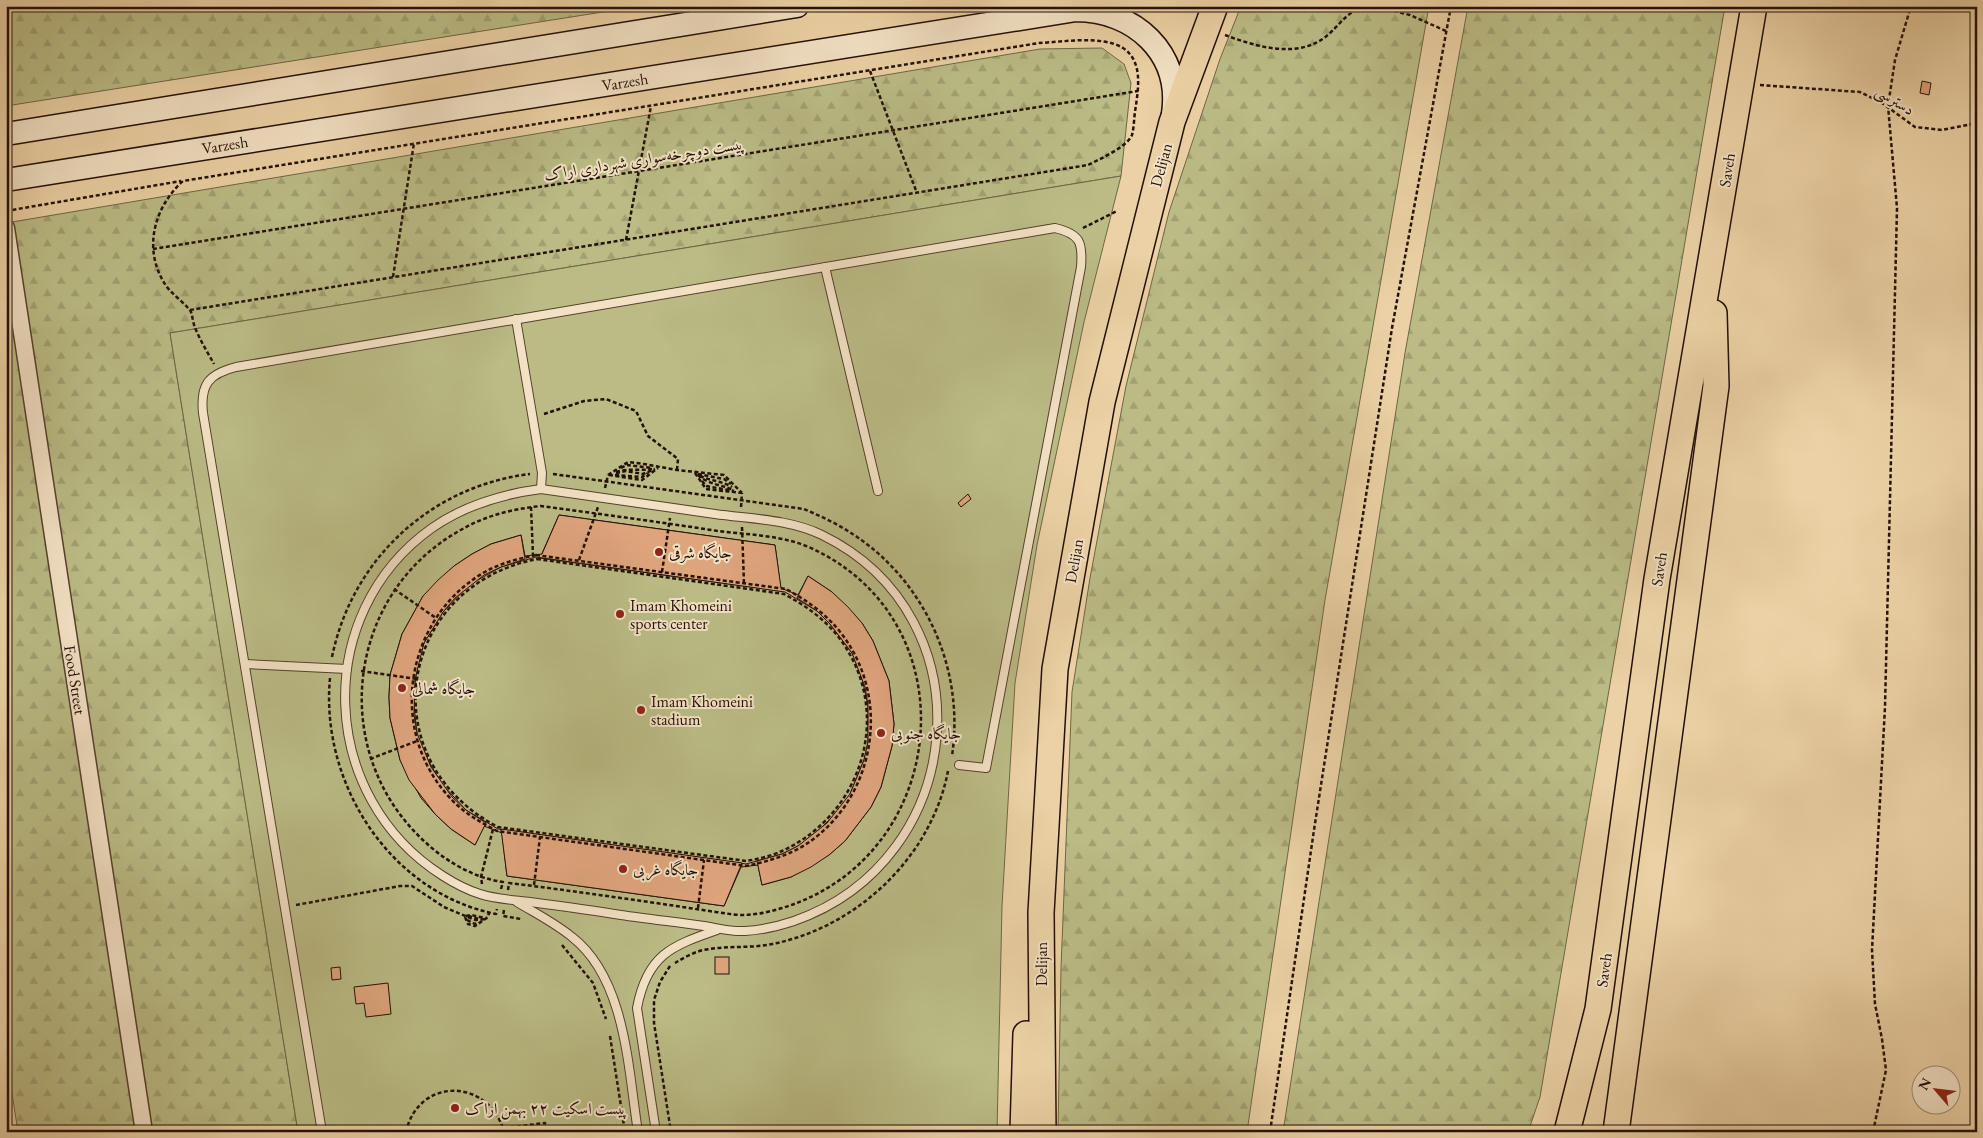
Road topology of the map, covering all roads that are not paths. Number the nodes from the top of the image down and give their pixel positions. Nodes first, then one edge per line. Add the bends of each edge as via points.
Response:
1 (797, 6) edge
2 (1754, 6) edge
3 (1086, 8) edge
4 (1211, 17) edge
5 (1172, 122) junction
6 (6, 134) edge
7 (6, 180) edge
8 (6, 228) edge
9 (1712, 261) junction
10 (825, 267) junction
11 (516, 319) junction
12 (541, 489) junction
13 (878, 491) dead end
14 (245, 664) junction
15 (347, 669) junction
16 (959, 765) dead end
17 (513, 900) junction
18 (1041, 913) junction
19 (720, 929) junction
20 (1598, 1009) junction
21 (144, 1132) edge
22 (322, 1132) edge
23 (638, 1132) edge
24 (656, 1132) edge
25 (1023, 1132) edge
26 (1043, 1132) edge
27 (1567, 1132) edge
28 (1585, 1132) edge
29 (1616, 1132) edge

1 - 6 main road
2 - 9 main road, Saveh
3 - 5 main road, Varzesh via 1134,25 1154,45 1172,81
3 - 7 main road, Varzesh
4 - 5 main road, Delijan
5 - 18 main road, Delijan via 1102,402 1056,669
8 - 21 street, Food Street
9 - 20 main road, Saveh via 1656,579
9 - 29 main road via 1716,386
10 - 11 lane
10 - 13 lane
10 - 16 lane via 1055,228 1073,234 1082,249 986,768
11 - 12 lane via 542,473
11 - 14 lane via 236,367 219,372 206,384 202,398
12 - 15 lane via 517,492 472,506 450,516 412,545 381,581 359,623
12 - 19 lane via 799,526 814,532 842,546 879,577 908,614 925,650 934,680 938,728 936,752 916,814 893,852 873,874 844,896 806,917 764,929 741,932
14 - 15 lane
14 - 22 lane
15 - 17 lane via 345,713 348,735 355,764 380,816 408,849 443,876 483,896
17 - 19 lane
17 - 23 lane via 573,937 608,982 621,1021
18 - 25 main road via 1027,1004
18 - 26 main road, Delijan
19 - 24 lane via 668,949 646,978 640,994 638,1008
20 - 27 main road, Saveh
20 - 28 main road

